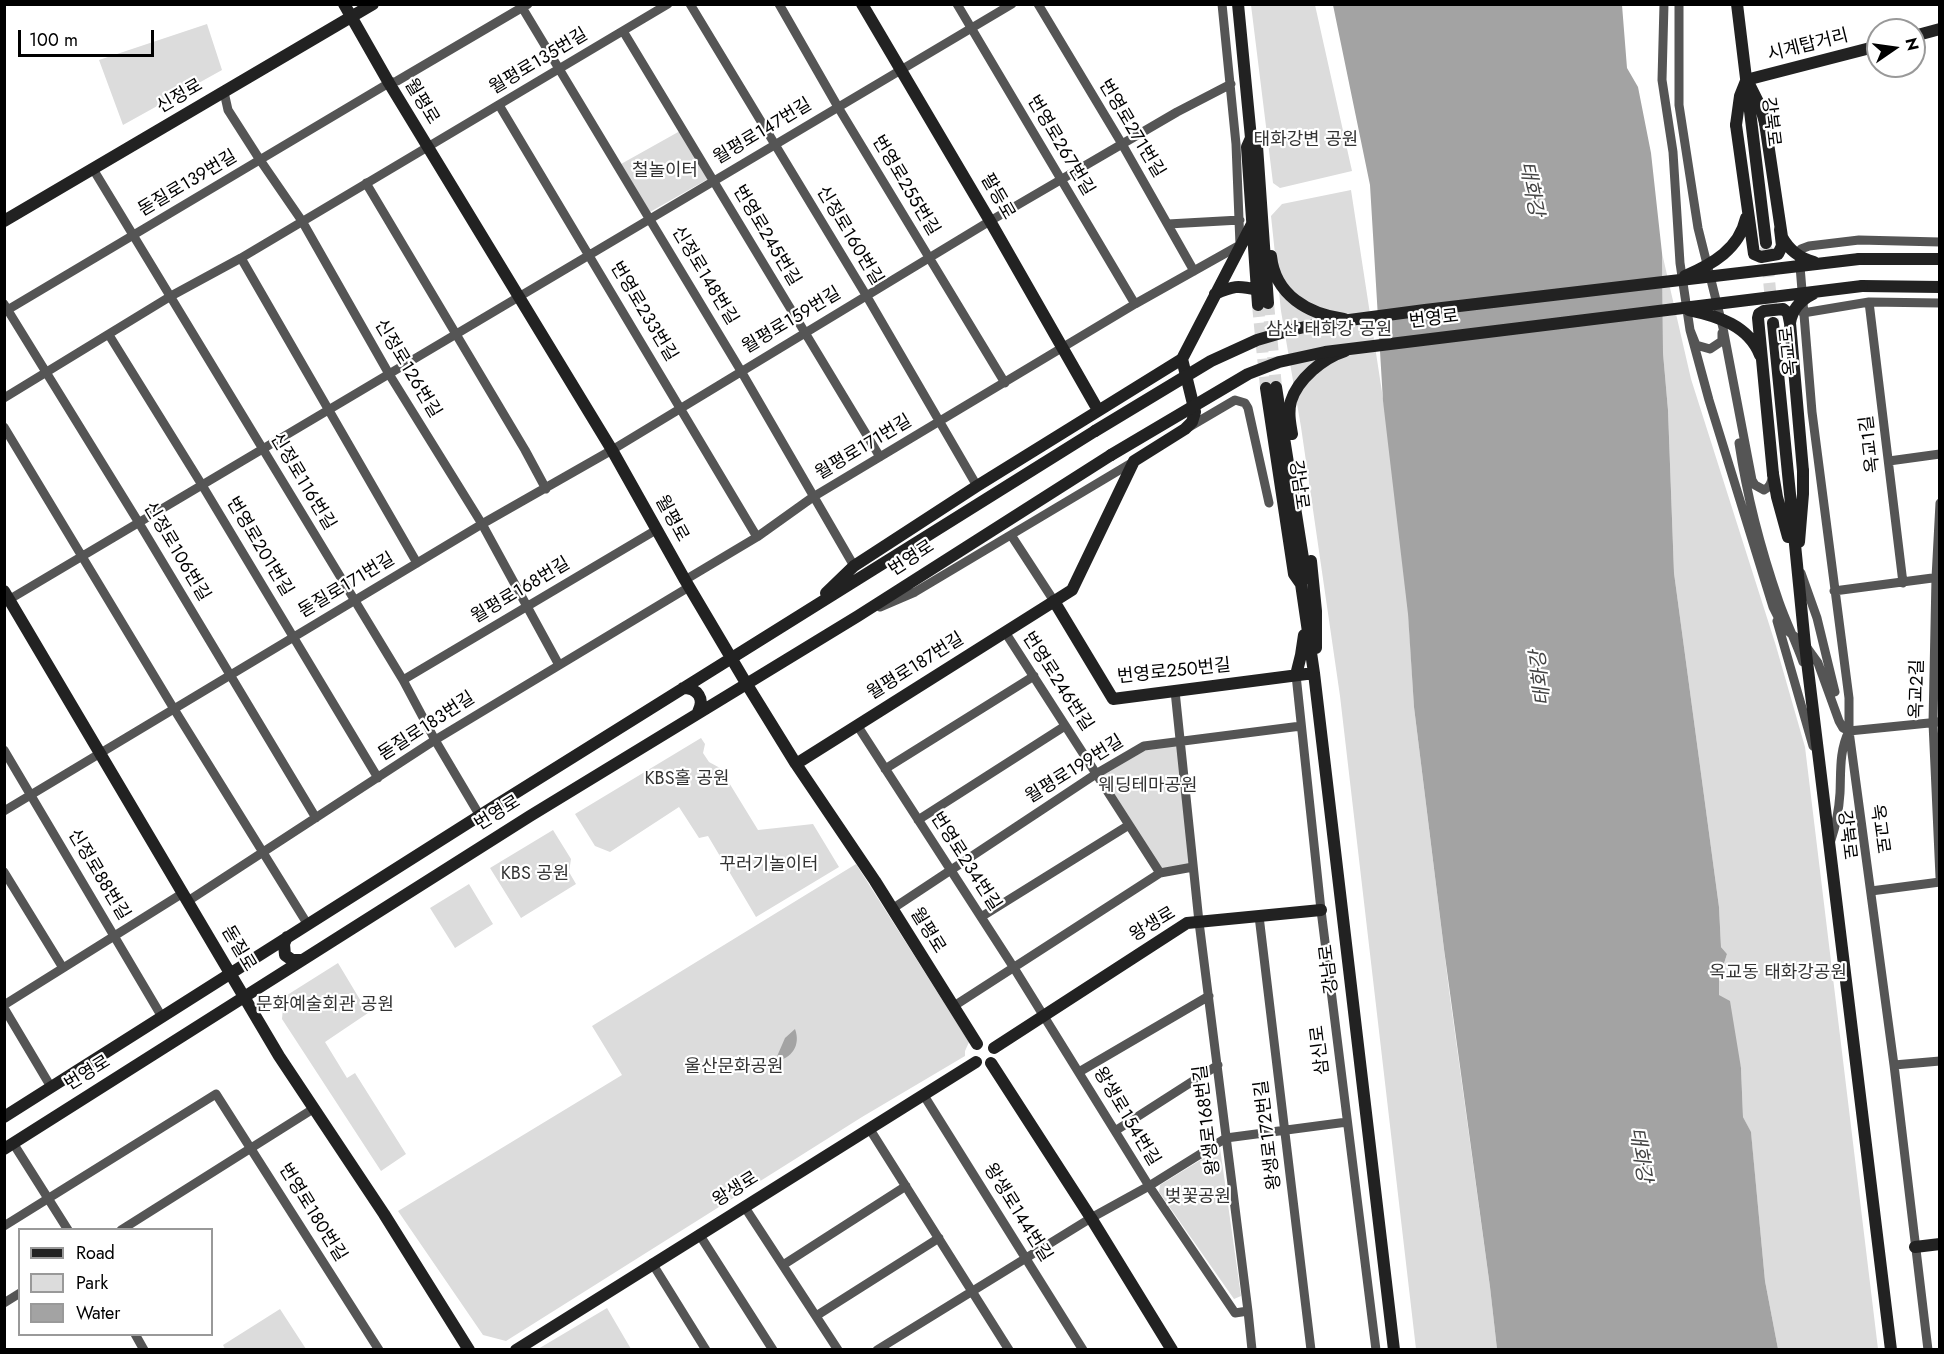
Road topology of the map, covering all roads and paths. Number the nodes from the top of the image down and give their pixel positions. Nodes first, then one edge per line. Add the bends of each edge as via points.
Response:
1 (344, 4) edge
2 (373, 4) edge
3 (668, 4) edge
4 (690, 4) edge
5 (779, 4) edge
6 (862, 4) edge
7 (957, 4) edge
8 (1012, 4) edge
9 (1038, 4) edge
10 (1222, 4) edge
11 (1238, 4) edge
12 (1664, 4) edge
13 (1679, 4) edge
14 (1737, 4) edge
15 (524, 6) edge
16 (352, 17) junction
17 (971, 28) junction
18 (623, 31) junction
19 (1866, 49) edge
20 (560, 68) junction
21 (901, 70) junction
22 (1746, 80) junction
23 (388, 83) junction
24 (1231, 84) junction
25 (224, 92) junction
26 (499, 105) junction
27 (838, 106) junction
28 (1251, 138) junction
29 (775, 144) junction
30 (1122, 144) junction
31 (427, 147) junction
32 (260, 160) junction
33 (93, 169) junction
34 (1061, 180) junction
35 (713, 181) junction
36 (366, 183) junction
37 (1261, 207) junction
38 (1747, 211) junction
39 (650, 219) junction
40 (990, 220) junction
41 (4, 221) edge
42 (302, 221) junction
43 (1246, 222) junction
44 (1168, 224) junction
45 (1780, 229) junction
46 (135, 235) junction
47 (1940, 242) edge
48 (1766, 243) tunnel mouth
49 (1240, 246) junction
50 (590, 255) junction
51 (929, 257) junction
52 (241, 258) junction
53 (1940, 259) edge
54 (1818, 263) junction
55 (1194, 271) junction
56 (1673, 280) junction
57 (1940, 287) edge
58 (1257, 290) junction
59 (1821, 291) junction
60 (1215, 294) junction
61 (866, 295) junction
62 (171, 296) junction
63 (519, 297) junction
64 (1869, 303) junction
65 (1940, 303) edge
66 (1135, 304) junction
67 (6, 309) edge
68 (1676, 309) junction
69 (1803, 314) junction
70 (1349, 320) junction
71 (1773, 323) tunnel mouth
72 (1790, 323) junction
73 (1723, 328) junction
74 (1689, 330) junction
75 (805, 332) junction
76 (456, 334) junction
77 (109, 335) junction
78 (1063, 348) junction
79 (1351, 349) junction
80 (1182, 359) junction
81 (1762, 361) junction
82 (741, 371) junction
83 (46, 373) junction
84 (389, 374) junction
85 (1005, 383) junction
86 (1271, 387) tunnel mouth
87 (4, 398) edge
88 (681, 408) junction
89 (329, 410) junction
90 (1098, 410) junction
91 (940, 422) junction
92 (4, 428) edge
93 (1185, 429) junction
94 (263, 449) junction
95 (612, 450) junction
96 (1940, 454) edge
97 (880, 457) junction
98 (1134, 461) junction
99 (1889, 461) junction
100 (1773, 474) junction
101 (202, 485) junction
102 (977, 486) junction
103 (546, 489) junction
104 (813, 497) junction
105 (1269, 503) dead end
106 (1940, 503) edge
107 (139, 523) junction
108 (482, 524) junction
109 (656, 530) junction
110 (1011, 535) junction
111 (757, 537) junction
112 (82, 556) junction
113 (1796, 561) junction
114 (417, 563) junction
115 (854, 566) junction
116 (1938, 578) edge
117 (1903, 583) junction
118 (687, 584) junction
119 (1834, 591) junction
120 (6, 597) edge
121 (355, 601) junction
122 (1054, 601) junction
123 (526, 607) junction
124 (1773, 607) junction
125 (808, 610) junction
126 (1304, 612) junction
127 (858, 616) junction
128 (1005, 632) junction
129 (1792, 634) junction
130 (1938, 634) edge
131 (294, 637) junction
132 (1805, 645) junction
133 (731, 658) junction
134 (559, 664) junction
135 (1314, 674) junction
136 (230, 675) junction
137 (1296, 675) junction
138 (1034, 676) junction
139 (403, 680) junction
140 (746, 683) junction
141 (683, 688) junction
142 (1175, 692) junction
143 (1811, 694) junction
144 (174, 709) junction
145 (698, 712) junction
146 (1936, 723) edge
147 (857, 725) junction
148 (1065, 726) junction
149 (1301, 726) junction
150 (1849, 731) junction
151 (435, 740) junction
152 (1180, 741) junction
153 (4, 750) edge
154 (101, 753) junction
155 (796, 764) junction
156 (885, 768) junction
157 (1096, 774) junction
158 (378, 778) junction
159 (1821, 779) junction
160 (31, 795) junction
161 (1938, 809) edge
162 (4, 811) edge
163 (480, 816) junction
164 (316, 818) junction
165 (918, 820) junction
166 (1129, 825) junction
167 (1829, 845) junction
168 (263, 853) junction
169 (1193, 867) junction
170 (951, 870) junction
171 (4, 872) edge
172 (1160, 873) junction
173 (1940, 877) edge
174 (1940, 882) edge
175 (1871, 891) junction
176 (186, 897) junction
177 (892, 909) junction
178 (1321, 910) junction
179 (1259, 916) junction
180 (981, 917) junction
181 (1199, 922) junction
182 (308, 925) junction
183 (115, 936) junction
184 (288, 938) junction
185 (301, 960) junction
186 (63, 968) junction
187 (1014, 968) junction
188 (231, 974) junction
189 (245, 996) junction
190 (1209, 996) junction
191 (4, 1006) edge
192 (954, 1006) junction
193 (1044, 1016) junction
194 (162, 1017) junction
195 (977, 1044) junction
196 (994, 1048) junction
197 (1940, 1061) edge
198 (976, 1062) junction
199 (991, 1063) junction
200 (1218, 1065) junction
201 (1894, 1065) junction
202 (1079, 1072) junction
203 (51, 1087) junction
204 (923, 1094) junction
205 (313, 1108) junction
206 (4, 1117) edge
207 (1347, 1122) junction
208 (869, 1128) junction
209 (1115, 1131) junction
210 (1285, 1131) junction
211 (1226, 1138) junction
212 (9, 1146) edge
213 (251, 1148) junction
214 (906, 1186) junction
215 (1149, 1186) junction
216 (48, 1198) junction
217 (744, 1206) junction
218 (1091, 1218) junction
219 (4, 1226) edge
220 (67, 1228) edge
221 (124, 1228) edge
222 (699, 1234) junction
223 (939, 1238) junction
224 (1940, 1244) edge
225 (1915, 1247) junction
226 (1025, 1258) junction
227 (652, 1263) junction
228 (783, 1265) junction
229 (973, 1290) junction
230 (18, 1294) edge
231 (4, 1303) edge
232 (1248, 1311) junction
233 (816, 1316) junction
234 (136, 1336) edge
235 (144, 1350) edge
236 (379, 1350) edge
237 (469, 1350) edge
238 (516, 1350) edge
239 (706, 1350) edge
240 (773, 1350) edge
241 (838, 1350) edge
242 (877, 1350) edge
243 (1009, 1350) edge
244 (1083, 1350) edge
245 (1172, 1350) edge
246 (1252, 1350) edge
247 (1311, 1350) edge
248 (1376, 1350) edge
249 (1394, 1350) edge
250 (1891, 1350) edge
251 (1928, 1350) edge

1 - 16 main road, 월평로
2 - 16 main road, 신정로
3 - 18 street, 월평로135번길
4 - 29 street, 신정로160번길
5 - 27 street, 번영로255번길
6 - 21 main road, 팔등로
7 - 17 street, 번영로267번길
8 - 17 street, 월평로147번길
9 - 30 street, 번영로271번길
10 - 24 street
11 - 28 main road
12 - 74 street via 1662,80 1673,152
13 - 73 street via 1679,105 1698,228
14 - 22 main road, 강북로
15 - 20 street, 신정로148번길
15 - 23 street, 돋질로139번길
16 - 23 main road, 월평로
16 - 25 main road, 신정로
17 - 21 street, 월평로147번길
17 - 34 street, 번영로267번길
18 - 20 street, 월평로135번길
18 - 35 street, 번영로245번길
19 - 22 main road, 시계탑거리
20 - 26 street, 월평로135번길
20 - 39 street, 신정로148번길
21 - 27 street, 월평로147번길
21 - 40 main road, 팔등로
22 - 38 main road, bridge via 1736,125
22 - 45 main road, bridge via 1765,123
22 - 48 main road, 강북로
23 - 31 main road, 월평로
23 - 32 street, 돋질로139번길
24 - 30 street, 월평로159번길
24 - 43 street
25 - 32 street, 신정로126번길 via 228,110
25 - 33 main road, 신정로
26 - 31 street, 월평로135번길
26 - 50 street, 번영로233번길
27 - 29 street, 월평로147번길
27 - 51 street, 번영로255번길
28 - 37 main road via 1257,146
28 - 43 main road via 1247,147
29 - 35 street, 월평로147번길
29 - 61 street, 신정로160번길
30 - 34 street, 월평로159번길
30 - 44 street, 번영로271번길
31 - 36 street, 월평로135번길
31 - 63 main road, 월평로
32 - 42 street, 신정로126번길
32 - 46 street, 돋질로139번길
33 - 41 main road, 신정로
33 - 46 street, 신정로116번길
34 - 40 street, 월평로159번길
34 - 66 street, 번영로267번길
35 - 39 street, 월평로147번길
35 - 75 street, 번영로245번길
36 - 42 street, 월평로135번길
36 - 76 street
37 - 43 main road
37 - 58 main road via 1263,304
37 - 70 main road via 1269,223 1272,263 1283,290 1302,305
38 - 45 main road, bridge via 1752,250 1757,256 1778,254 1782,246
38 - 56 main road, bridge via 1740,236 1728,250 1699,270
39 - 50 street, 월평로147번길
39 - 82 street, 신정로148번길
40 - 51 street, 월평로159번길
40 - 78 main road, 팔등로
42 - 52 street, 월평로135번길
42 - 84 street, 신정로126번길
43 - 44 street
43 - 49 main road
43 - 58 main road
44 - 55 street, 번영로271번길
45 - 54 main road, bridge via 1790,249
46 - 62 street, 신정로116번길
46 - 67 street, 돋질로139번길
47 - 69 street, 옥교로 via 1859,240 1802,249 1799,255
49 - 55 street, 월평로171번길
49 - 60 main road
50 - 63 street, 월평로147번길
50 - 88 street, 번영로233번길
51 - 61 street, 월평로159번길
51 - 85 street, 번영로255번길
52 - 62 street, 월평로135번길
52 - 89 street
53 - 54 main road, 번영로, bridge
54 - 56 main road, 번영로, bridge
55 - 66 street, 월평로171번길
56 - 70 main road, 번영로, bridge
57 - 59 main road, 번영로, bridge via 1862,286
58 - 60 main road via 1234,286
59 - 68 main road, 번영로, bridge
59 - 72 main road, bridge via 1800,303
60 - 80 main road
61 - 75 street, 월평로159번길
61 - 91 street, 신정로160번길
62 - 77 street, 월평로135번길
62 - 94 street, 신정로116번길
63 - 76 street, 월평로147번길
63 - 95 main road, 월평로
64 - 65 street
64 - 69 street
64 - 99 street, 옥교1길
66 - 78 street, 월평로171번길
67 - 83 street, 신정로106번길
68 - 79 main road, 번영로, bridge
68 - 81 main road, bridge via 1712,316 1740,329 1754,344
69 - 119 street, 옥교로
70 - 125 main road, 번영로, bridge via 1273,334 1182,378
71 - 113 main road, 강북로
72 - 81 main road, bridge via 1783,309 1759,314
72 - 113 main road, bridge via 1803,471
73 - 74 street via 1722,341 1710,349 1696,345
73 - 100 street via 1752,480 1764,490 1772,483
73 - 129 street via 1750,507
74 - 124 street
75 - 82 street, 월평로159번길
75 - 97 street, 번영로245번길
76 - 84 street, 월평로147번길
76 - 103 street
77 - 83 street, 월평로135번길
77 - 101 street, 번영로201번길
78 - 85 street, 월평로171번길
78 - 90 main road, 팔등로
79 - 127 main road, 번영로, bridge via 1287,360 1248,374 1111,455
79 - 135 main road, bridge via 1329,358 1306,377 1292,400 1289,416 1313,574
80 - 90 main road
80 - 93 main road via 1195,412
81 - 100 main road, bridge
82 - 88 street, 월평로159번길
82 - 104 street, 신정로148번길
83 - 87 street, 월평로135번길
83 - 107 street, 신정로106번길
84 - 89 street, 월평로147번길
84 - 108 street, 신정로126번길
85 - 91 street, 월평로171번길
86 - 126 main road, 강남로 via 1294,574 1301,584
88 - 95 street, 월평로159번길
88 - 111 street, 번영로233번길
89 - 94 street, 월평로147번길
89 - 114 street
90 - 102 main road
91 - 97 street, 월평로171번길
91 - 102 street, 신정로160번길
92 - 112 street
93 - 98 main road
93 - 105 street via 1235,400 1245,403
94 - 101 street, 월평로147번길
94 - 121 street, 신정로116번길
95 - 103 street, 돋질로171번길
95 - 109 main road, 월평로
96 - 99 street
97 - 104 street, 월평로171번길
98 - 110 street
98 - 122 main road via 1072,590
99 - 117 street, 옥교1길
100 - 113 main road
101 - 107 street, 월평로147번길
101 - 131 street, 번영로201번길
102 - 115 main road
103 - 108 street, 돋질로171번길
104 - 111 street, 월평로171번길
104 - 115 street, 신정로148번길
106 - 116 street, 옥교2길
107 - 112 street, 월평로147번길
107 - 136 street, 신정로106번길
108 - 114 street, 돋질로171번길
108 - 123 street, 신정로126번길
109 - 118 main road, 월평로
109 - 123 street, 월평로168번길
110 - 122 street, 번영로250번길
110 - 127 street via 915,592
111 - 118 street, 월평로171번길
112 - 120 street, 월평로147번길
112 - 144 street
113 - 132 main road, 강북로
113 - 150 street
114 - 121 street, 돋질로171번길
115 - 125 main road
116 - 117 street
116 - 130 street, 옥교2길
117 - 119 street
118 - 133 main road, 월평로
118 - 134 street, 돋질로183번길
119 - 150 street, 옥교로 via 1849,698
120 - 154 main road, 돋질로
121 - 131 street, 돋질로171번길
121 - 139 street, 신정로116번길
122 - 128 main road, 월평로187번길
122 - 142 main road, 번영로250번길 via 1113,699
123 - 134 street, 신정로126번길
123 - 139 street, 월평로168번길
124 - 129 street
124 - 159 street
125 - 133 main road, 번영로
126 - 135 main road, 강남로
126 - 137 main road
127 - 140 main road, 번영로
128 - 138 street, 번영로246번길
128 - 147 main road, 월평로187번길
129 - 132 street
129 - 143 street
130 - 146 street, 옥교2길
131 - 136 street, 돋질로171번길
131 - 158 street, 번영로201번길
132 - 143 main road, 강북로
132 - 150 street via 1818,663 1839,722
133 - 140 main road, 월평로
133 - 141 main road, 번영로
134 - 151 street, 돋질로183번길
135 - 137 main road, 번영로250번길
135 - 249 main road, 강남로
136 - 144 street, 돋질로171번길
136 - 164 street, 신정로106번길
137 - 142 main road, 번영로250번길
137 - 149 street, 삼신로
138 - 148 street, 번영로246번길
138 - 156 street
139 - 151 street, 신정로116번길
140 - 145 main road, 번영로
140 - 155 main road, 월평로
141 - 145 main road via 700,695
141 - 163 main road, 번영로
142 - 152 street, 왕생로168번길
143 - 159 main road, 강북로
144 - 154 street, 돋질로171번길
144 - 168 street
145 - 185 main road, 번영로
146 - 150 street
146 - 161 street, 옥교2길
147 - 155 main road, 월평로187번길
147 - 156 street, 번영로234번길
148 - 157 street, 번영로246번길
148 - 165 street
149 - 152 street, 월평로199번길
149 - 178 street, 삼신로
150 - 167 street via 1842,753 1838,813
150 - 175 street, 옥교로
151 - 158 street, 돋질로183번길
151 - 163 street, 신정로116번길
152 - 157 street, 월평로199번길 via 1144,746
152 - 169 street, 왕생로168번길
153 - 160 street, 신정로88번길
154 - 160 street, 돋질로171번길
154 - 176 main road, 돋질로
155 - 177 main road, 월평로
156 - 165 street, 번영로234번길
157 - 166 street, 번영로246번길
157 - 170 street, 월평로199번길
158 - 164 street, 돋질로183번길
159 - 167 main road, 강북로
160 - 162 street, 돋질로171번길
160 - 183 street, 신정로88번길
161 - 173 street, 옥교2길
163 - 182 main road, 번영로
164 - 168 street, 돋질로183번길
165 - 170 street, 번영로234번길
166 - 172 street, 번영로246번길
166 - 180 street
167 - 250 main road, 강북로
168 - 176 street, 돋질로183번길
168 - 182 street
169 - 172 street
169 - 181 street, 왕생로168번길
170 - 177 street, 월평로199번길
170 - 180 street, 번영로234번길
171 - 186 street
172 - 187 street
174 - 175 street
175 - 201 street, 옥교로
176 - 183 street, 돋질로183번길
176 - 188 main road, 돋질로
177 - 192 main road, 월평로
178 - 179 main road, 왕생로
178 - 207 street, 삼신로
179 - 181 main road, 왕생로
179 - 210 street, 왕생로172번길
180 - 187 street, 번영로234번길
181 - 190 street, 왕생로168번길
181 - 193 main road, 왕생로 via 1187,923
182 - 184 main road, 번영로
183 - 186 street, 돋질로183번길
183 - 194 street, 신정로88번길
184 - 185 main road via 285,955
184 - 188 main road, 번영로
185 - 189 main road, 번영로
186 - 191 street, 돋질로183번길
187 - 192 street
187 - 193 street, 번영로234번길
188 - 189 main road, 돋질로
188 - 194 main road, 번영로
189 - 205 main road, 돋질로
189 - 212 main road, 번영로
190 - 200 street, 왕생로168번길
190 - 202 street
191 - 203 street
192 - 195 main road, 월평로
193 - 196 main road, 왕생로
193 - 202 street, 왕생로154번길
194 - 203 main road, 번영로
195 - 196 main road via 985,1042
195 - 198 main road via 973,1054
196 - 199 main road via 996,1055
197 - 201 street
198 - 199 main road
198 - 204 main road, 왕생로
199 - 218 main road
200 - 209 street
200 - 211 street, 왕생로168번길
201 - 225 street, 옥교로
202 - 209 street, 왕생로154번길
203 - 206 main road, 번영로
204 - 208 main road, 왕생로
204 - 226 street, 왕생로144번길
205 - 213 street
205 - 237 main road, 돋질로
207 - 210 street
207 - 248 street, 삼신로
208 - 214 street
208 - 217 main road, 왕생로
209 - 215 street, 왕생로154번길
210 - 211 street
210 - 247 street, 왕생로172번길
211 - 215 street
211 - 232 street, 왕생로168번길
212 - 216 street
213 - 216 street, 번영로180번길 via 216,1094
213 - 221 street
213 - 236 street, 번영로180번길
214 - 223 street
214 - 228 street
215 - 218 street
215 - 232 street, 왕생로154번길 via 1235,1313
216 - 219 street
216 - 220 street
217 - 222 main road, 왕생로
217 - 228 street
218 - 226 street
218 - 245 main road
222 - 227 main road, 왕생로
222 - 240 street
223 - 229 street
223 - 233 street
224 - 225 main road
225 - 251 street, 옥교로
226 - 229 street
226 - 244 street, 왕생로144번길
227 - 238 main road, 왕생로
227 - 239 street
228 - 233 street
229 - 242 street
229 - 243 street
230 - 231 street
232 - 246 street, 왕생로168번길
233 - 241 street
234 - 235 street

